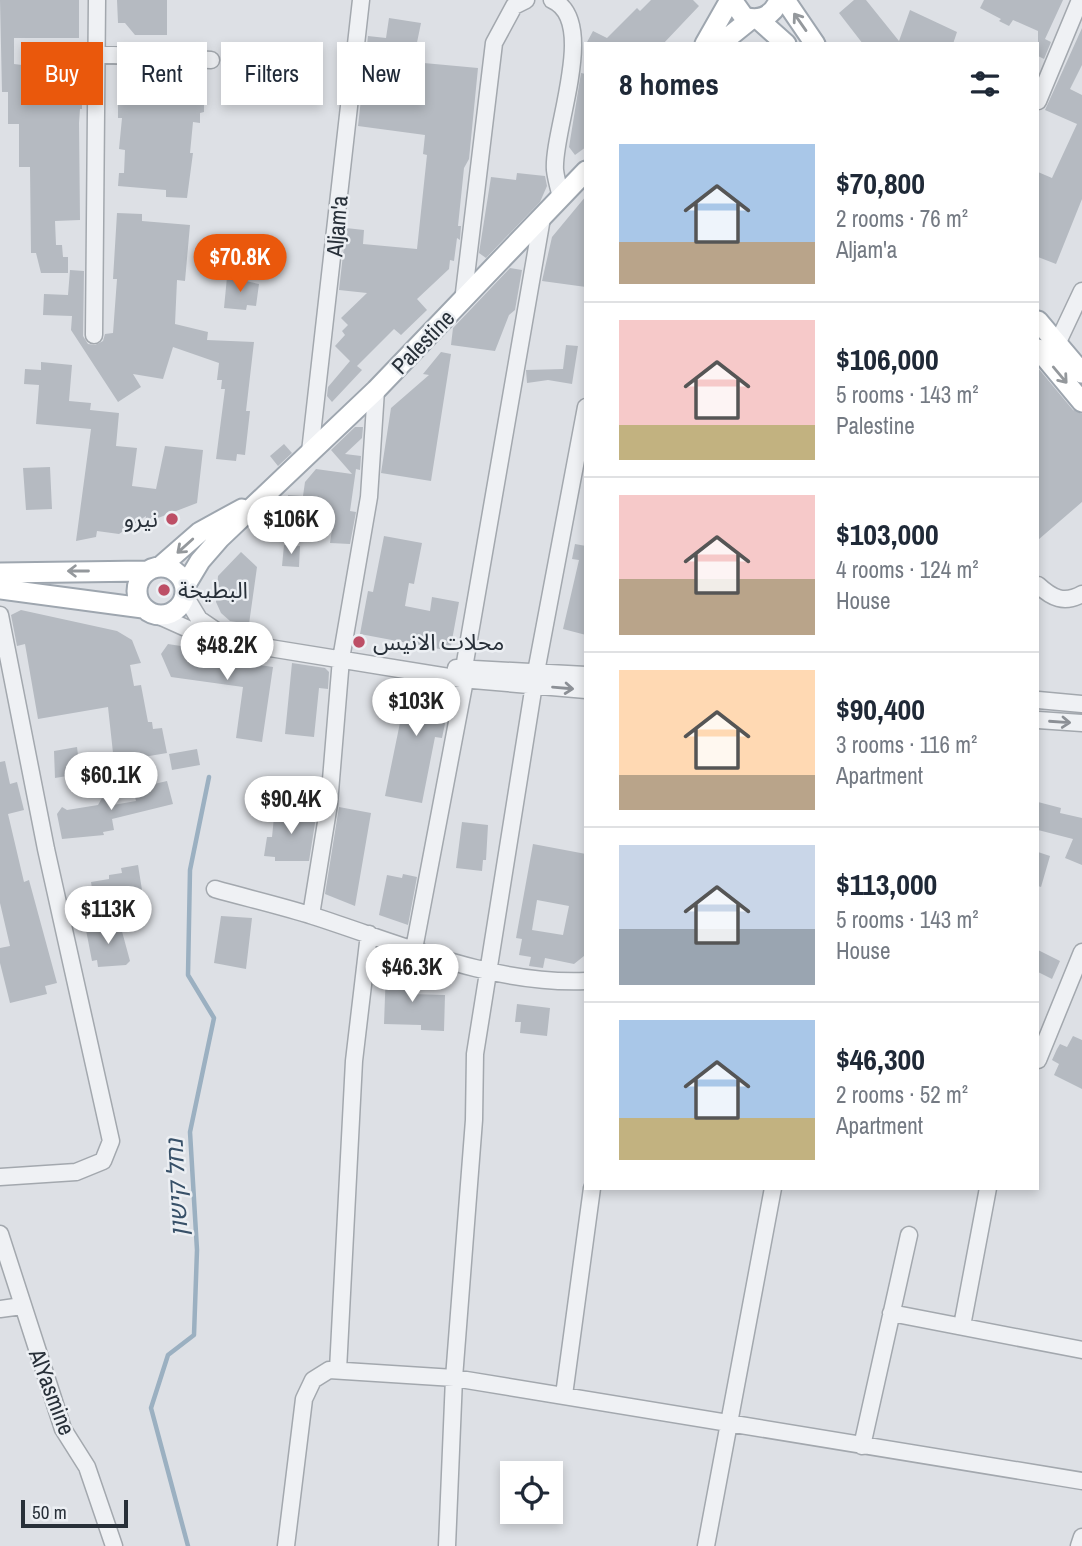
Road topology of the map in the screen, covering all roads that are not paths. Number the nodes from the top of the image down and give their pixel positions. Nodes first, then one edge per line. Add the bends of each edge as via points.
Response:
1 (97, 0) edge
2 (361, 0) edge
3 (526, 0) edge
4 (552, 0) edge
5 (731, 0) edge
6 (779, 0) edge
7 (785, 0) edge
8 (1080, 0) edge
9 (755, 19) junction
10 (95, 42) edge
11 (706, 42) edge
12 (723, 42) edge
13 (784, 42) edge
14 (814, 42) edge
15 (103, 54) edge
16 (211, 60) dead end
17 (1039, 99) edge
18 (94, 105) edge
19 (584, 173) edge
20 (561, 197) junction
21 (542, 218) junction
22 (1082, 291) edge
23 (463, 301) junction
24 (1039, 324) edge
25 (94, 335) dead end
26 (1047, 346) edge
27 (1082, 373) edge
28 (376, 390) junction
29 (1082, 402) edge
30 (584, 418) edge
31 (310, 452) junction
32 (253, 505) junction
33 (154, 569) junction
34 (0, 573) edge
35 (1039, 587) edge
36 (0, 589) edge
37 (185, 591) junction
38 (1082, 594) edge
39 (150, 612) junction
40 (0, 615) edge
41 (232, 640) junction
42 (341, 659) junction
43 (465, 674) junction
44 (584, 675) edge
45 (536, 679) junction
46 (584, 690) edge
47 (1039, 701) edge
48 (1082, 704) edge
49 (1039, 720) edge
50 (1082, 723) edge
51 (215, 890) dead end
52 (311, 915) junction
53 (369, 934) junction
54 (414, 949) junction
55 (1082, 952) edge
56 (486, 970) junction
57 (584, 981) edge
58 (1039, 1058) edge
59 (0, 1177) edge
60 (592, 1190) edge
61 (773, 1190) edge
62 (988, 1190) edge
63 (0, 1234) edge
64 (909, 1235) dead end
65 (22, 1306) junction
66 (0, 1309) edge
67 (891, 1313) junction
68 (962, 1326) junction
69 (1082, 1350) edge
70 (338, 1370) junction
71 (454, 1378) junction
72 (564, 1395) junction
73 (729, 1425) junction
74 (862, 1446) junction
75 (1082, 1481) edge
76 (1082, 1537) edge
77 (114, 1546) edge
78 (286, 1546) edge
79 (447, 1546) edge
80 (706, 1546) edge
81 (1079, 1546) edge

1 - 10 street
2 - 31 street, Aljam'a
3 - 23 street via 514,6 494,43
4 - 20 street via 564,7 573,27 555,169
5 - 9 main road via 738,12
5 - 11 main road
6 - 9 main road via 772,13
14 -> 7 main road
8 - 17 street
9 - 12 main road
9 - 13 main road
15 - 16 street
18 - 25 street
19 - 20 main road, Palestine
20 - 21 main road, Palestine
21 - 23 main road, Palestine
21 - 43 street
22 - 26 street
23 - 28 main road, Palestine
24 - 26 main road
26 - 27 main road
26 -> 29 main road
28 - 31 main road, Palestine
28 - 42 street via 369,497
30 - 45 street
31 - 32 main road, Palestine
32 -> 33 main road via 201,532
32 - 37 main road, Palestine via 200,561
33 -> 34 main road
33 - 37 main road via 177,572
33 - 39 main road via 137,585 136,593
35 - 38 street via 1057,599
36 - 39 main road
37 - 39 main road via 173,613
37 - 41 street via 199,620
39 - 41 street via 206,637
40 - 59 street via 111,1141 103,1161 76,1172
41 - 42 street
42 - 43 street
42 - 52 street via 329,804
43 - 45 street
43 - 54 street
44 - 45 street
45 -> 46 street
45 - 56 street
47 - 48 street
49 -> 50 street
51 - 52 street
52 - 53 street
53 - 54 street
53 - 70 street via 354,1061
54 - 56 street
55 - 58 street
56 - 57 street via 549,982
56 - 71 street via 475,1054
60 - 72 street
61 - 73 street
62 - 68 street
63 - 65 street, AlYasmine
64 - 67 street
65 - 66 street
65 - 77 street, AlYasmine via 63,1429 87,1466
67 - 68 street
67 - 74 street
68 - 69 street
70 - 71 street
70 - 78 street via 320,1373 304,1399
71 - 72 street
71 - 79 street
72 - 73 street
73 - 74 street
73 - 80 street
74 - 75 street
76 - 81 street

